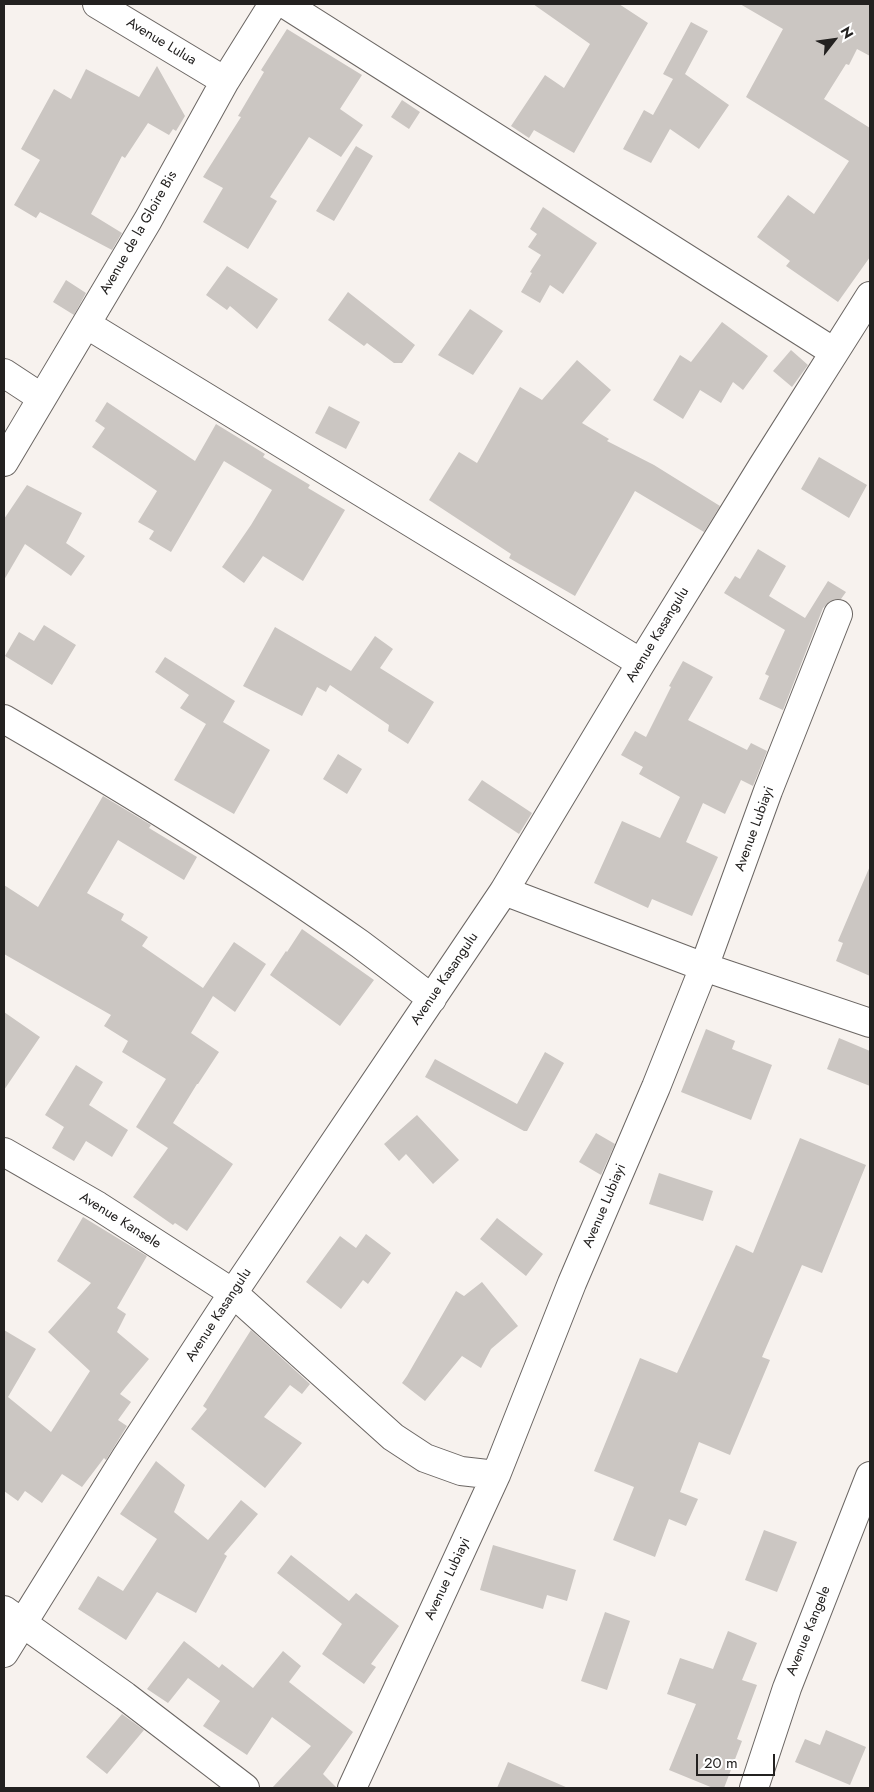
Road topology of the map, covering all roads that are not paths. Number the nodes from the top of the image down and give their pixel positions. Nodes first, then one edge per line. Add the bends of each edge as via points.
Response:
1 (97, 4) edge
2 (273, 4) edge
3 (285, 4) edge
4 (225, 81) junction
5 (870, 296) edge
6 (86, 324) junction
7 (834, 352) junction
8 (4, 373) edge
9 (42, 398) junction
10 (4, 462) edge
11 (838, 614) dead end
12 (641, 663) junction
13 (4, 719) edge
14 (504, 892) junction
15 (704, 967) junction
16 (432, 999) junction
17 (870, 1024) edge
18 (4, 1152) edge
19 (233, 1293) junction
20 (496, 1475) junction
21 (870, 1476) edge
22 (13, 1616) edge
23 (4, 1653) edge
24 (245, 1788) edge
25 (352, 1788) edge
26 (754, 1788) edge

1 - 4 street, Avenue Lulua
2 - 4 street, Avenue de la Gloire Bis
3 - 7 street
4 - 6 street, Avenue de la Gloire Bis
5 - 7 street, Avenue Kasangulu
6 - 9 street, Avenue de la Gloire Bis
6 - 12 street
7 - 12 street, Avenue Kasangulu
8 - 9 street
9 - 10 street, Avenue de la Gloire Bis
11 - 15 street, Avenue Lubiayi
12 - 14 street, Avenue Kasangulu
13 - 16 street via 268,881 360,944
14 - 15 street
14 - 16 street, Avenue Kasangulu
15 - 17 street
15 - 20 street, Avenue Lubiayi via 572,1282
16 - 19 street, Avenue Kasangulu
18 - 19 street, Avenue Kansele via 98,1206
19 - 20 street, Avenue Kansele via 393,1436 425,1458 461,1471
19 - 22 street, Avenue Kasangulu via 126,1457
20 - 25 street, Avenue Lubiayi
21 - 26 street, Avenue Kangele via 787,1688
22 - 23 street, Avenue Kasangulu
22 - 24 street

